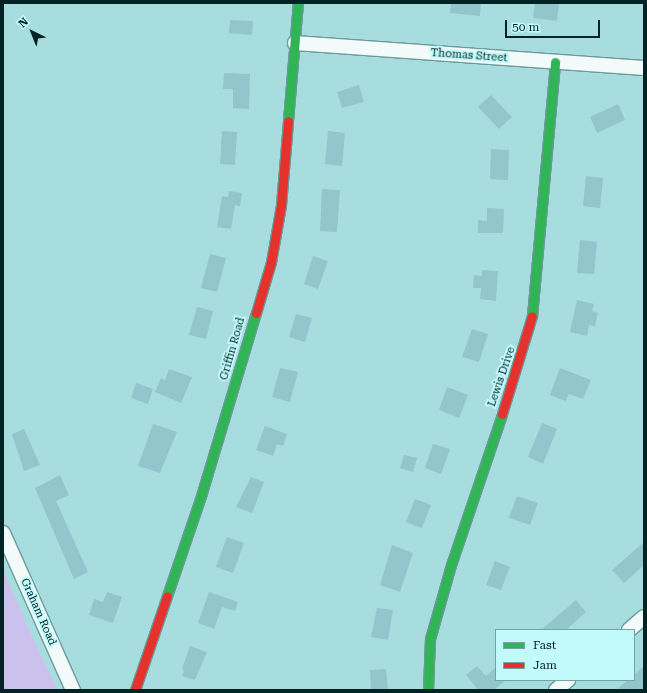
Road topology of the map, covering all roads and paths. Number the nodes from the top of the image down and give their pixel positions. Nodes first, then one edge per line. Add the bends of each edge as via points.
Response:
1 (298, 3) edge
2 (294, 43) junction
3 (555, 62) junction
4 (644, 68) edge
5 (3, 533) edge
6 (644, 617) edge
7 (630, 629) edge
8 (567, 681) edge
9 (73, 690) edge
10 (135, 690) edge
11 (428, 690) edge
12 (556, 690) edge

1 - 2 street, Griffin Road
2 - 3 street, Thomas Street
2 - 10 street, Griffin Road via 281,205 271,262 200,496
3 - 4 street, Thomas Street
3 - 11 street, Lewis Drive via 535,302 528,335 451,565 430,639
5 - 9 street, Graham Road
6 - 7 street
8 - 12 street

